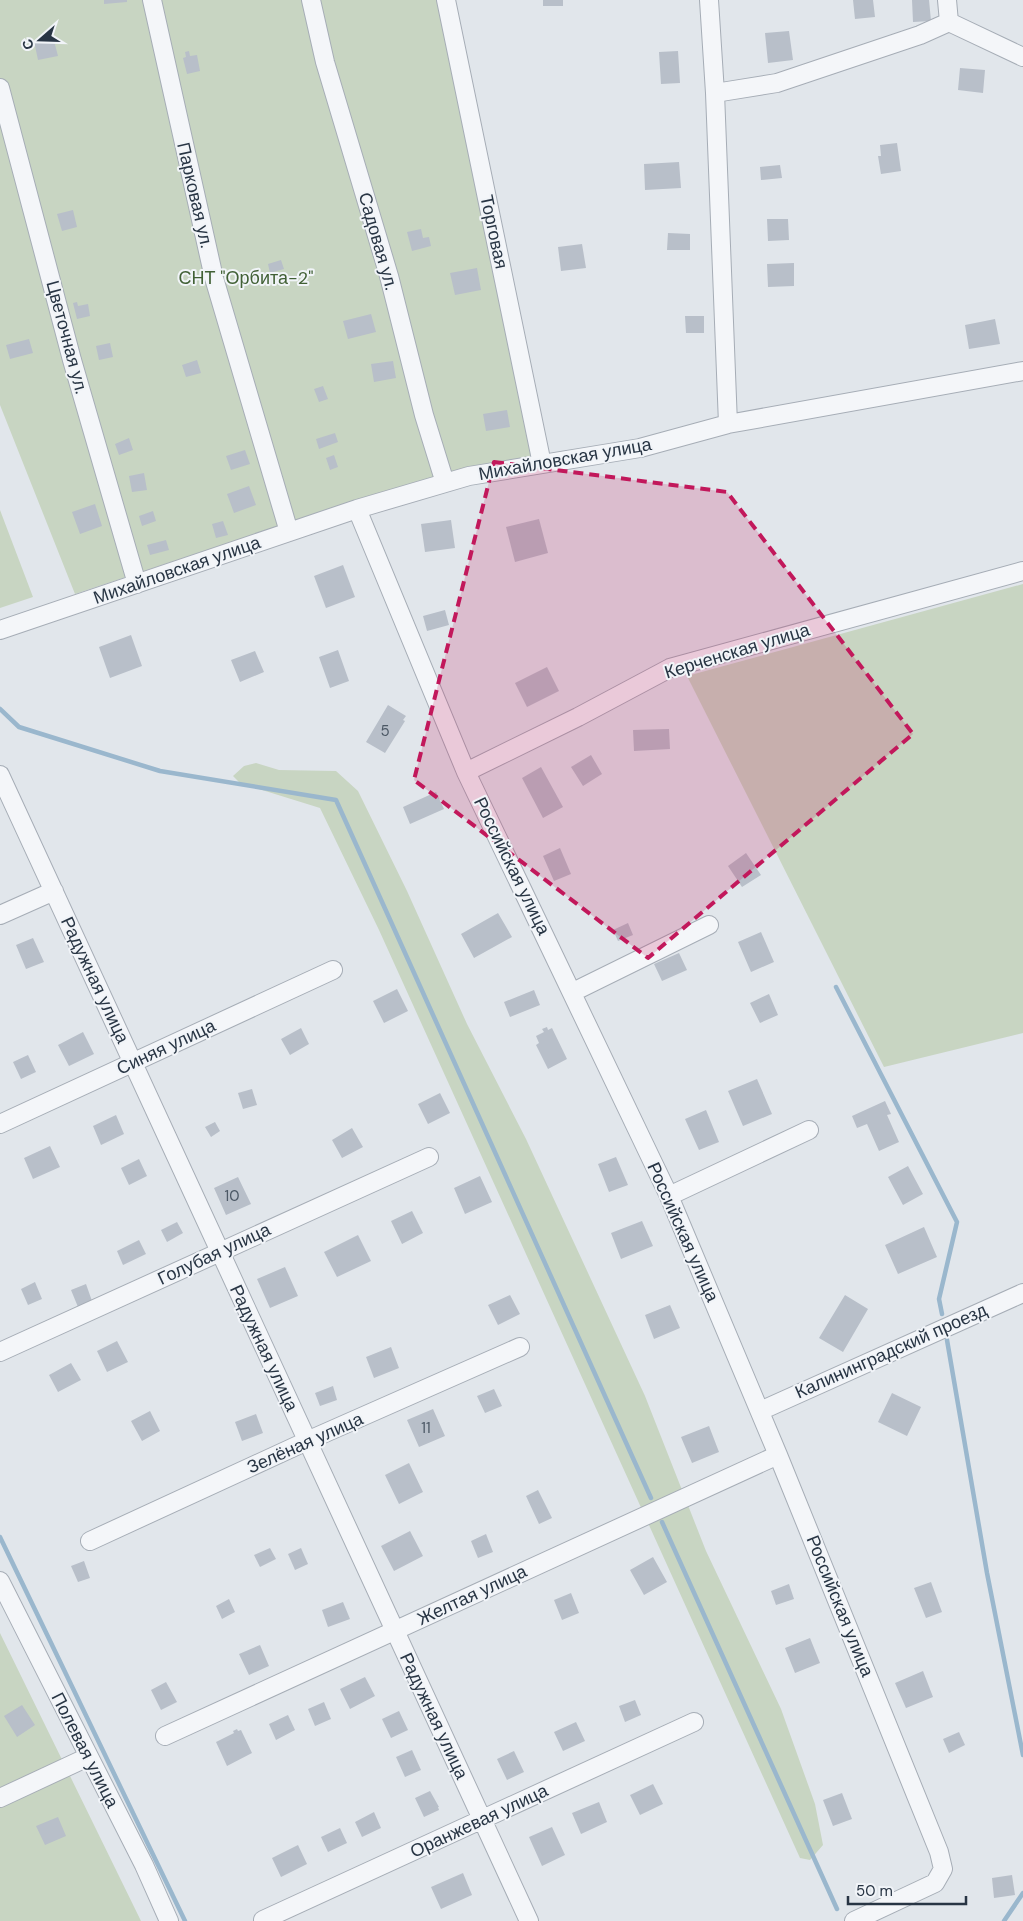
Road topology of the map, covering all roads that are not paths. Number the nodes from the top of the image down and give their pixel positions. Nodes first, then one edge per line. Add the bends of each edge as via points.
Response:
1 (152, 0) edge
2 (311, 0) edge
3 (446, 0) edge
4 (709, 0) edge
5 (947, 0) edge
6 (949, 22) junction
7 (1023, 57) edge
8 (0, 88) edge
9 (715, 93) junction
10 (1023, 371) edge
11 (728, 424) junction
12 (542, 464) junction
13 (445, 483) junction
14 (357, 509) junction
15 (289, 532) junction
16 (1023, 571) edge
17 (137, 584) junction
18 (0, 630) edge
19 (466, 772) junction
20 (0, 775) edge
21 (54, 891) junction
22 (0, 916) edge
23 (709, 925) dead end
24 (333, 970) dead end
25 (572, 992) junction
26 (133, 1063) junction
27 (0, 1124) edge
28 (809, 1130) dead end
29 (429, 1157) dead end
30 (668, 1196) junction
31 (220, 1251) junction
32 (1023, 1293) edge
33 (520, 1347) dead end
34 (0, 1352) edge
35 (760, 1411) junction
36 (308, 1441) junction
37 (778, 1455) junction
38 (90, 1541) dead end
39 (0, 1581) edge
40 (395, 1631) junction
41 (694, 1722) dead end
42 (165, 1736) dead end
43 (88, 1757) junction
44 (0, 1798) edge
45 (482, 1819) junction
46 (263, 1920) edge
47 (169, 1921) edge
48 (529, 1921) edge
49 (854, 1921) edge

1 - 15 street, Парковая ул. via 214,278
2 - 13 street, Садовая ул. via 325,62 389,276
3 - 12 street, Торговая
4 - 9 street
5 - 6 street
6 - 7 street
6 - 9 street via 777,83
8 - 17 street, Цветочная ул. via 72,360
9 - 11 street
10 - 11 street, Михайловская улица
11 - 12 street, Михайловская улица via 640,448
12 - 13 street, Михайловская улица
13 - 14 street, Михайловская улица
14 - 15 street, Михайловская улица
14 - 19 street, Российская улица
15 - 17 street, Михайловская улица
16 - 19 street, Керченская улица via 670,668
17 - 18 street, Михайловская улица
19 - 25 street, Российская улица
20 - 21 street, Радужная улица
21 - 22 street
21 - 26 street, Радужная улица
23 - 25 street
24 - 26 street, Синяя улица
25 - 30 street, Российская улица
26 - 27 street, Синяя улица
26 - 31 street, Радужная улица
28 - 30 street
29 - 31 street, Голубая улица
30 - 35 street, Российская улица
31 - 34 street, Голубая улица
31 - 36 street, Радужная улица
32 - 35 street, Калининградский проезд
33 - 36 street, Зелёная улица
35 - 37 street, Российская улица
36 - 38 street, Зелёная улица
36 - 40 street, Радужная улица
37 - 40 street, Желтая улица
37 - 49 street, Российская улица via 939,1852 943,1869 934,1883
39 - 43 street, Полевая улица
40 - 42 street, Желтая улица
40 - 45 street, Радужная улица
41 - 45 street, Оранжевая улица
43 - 44 street
43 - 47 street, Полевая улица
45 - 46 street, Оранжевая улица
45 - 48 street, Радужная улица

